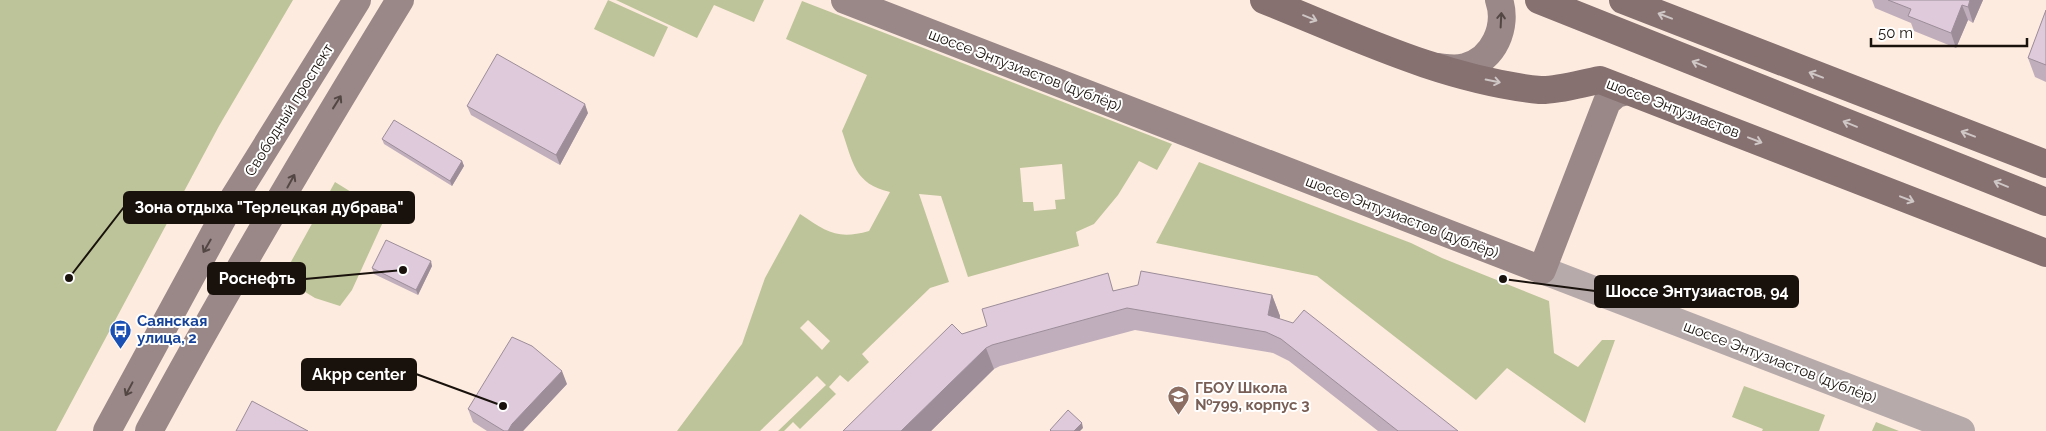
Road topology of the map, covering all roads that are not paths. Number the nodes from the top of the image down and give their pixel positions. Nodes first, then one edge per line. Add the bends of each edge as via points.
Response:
1 (357, 0) edge
2 (400, 0) edge
3 (845, 0) edge
4 (1264, 0) edge
5 (1499, 0) edge
6 (1539, 0) edge
7 (1623, 0) edge
8 (1428, 66) junction
9 (1612, 91) junction
10 (2046, 164) edge
11 (2046, 202) edge
12 (2046, 253) edge
13 (1542, 270) junction
14 (107, 431) edge
15 (149, 431) edge
16 (1961, 431) edge

1 -> 14 main road, Свободный проспект via 232,201
15 -> 2 main road via 311,144
3 - 13 main road, шоссе Энтузиастов (дублёр)
4 -> 8 main road, шоссе Энтузиастов
8 -> 5 main road via 1466,67 1488,54 1500,32
11 -> 6 main road
10 -> 7 main road
8 -> 9 main road, шоссе Энтузиастов via 1542,90
9 -> 12 main road, шоссе Энтузиастов
9 - 13 main road
13 - 16 street, шоссе Энтузиастов (дублёр)

